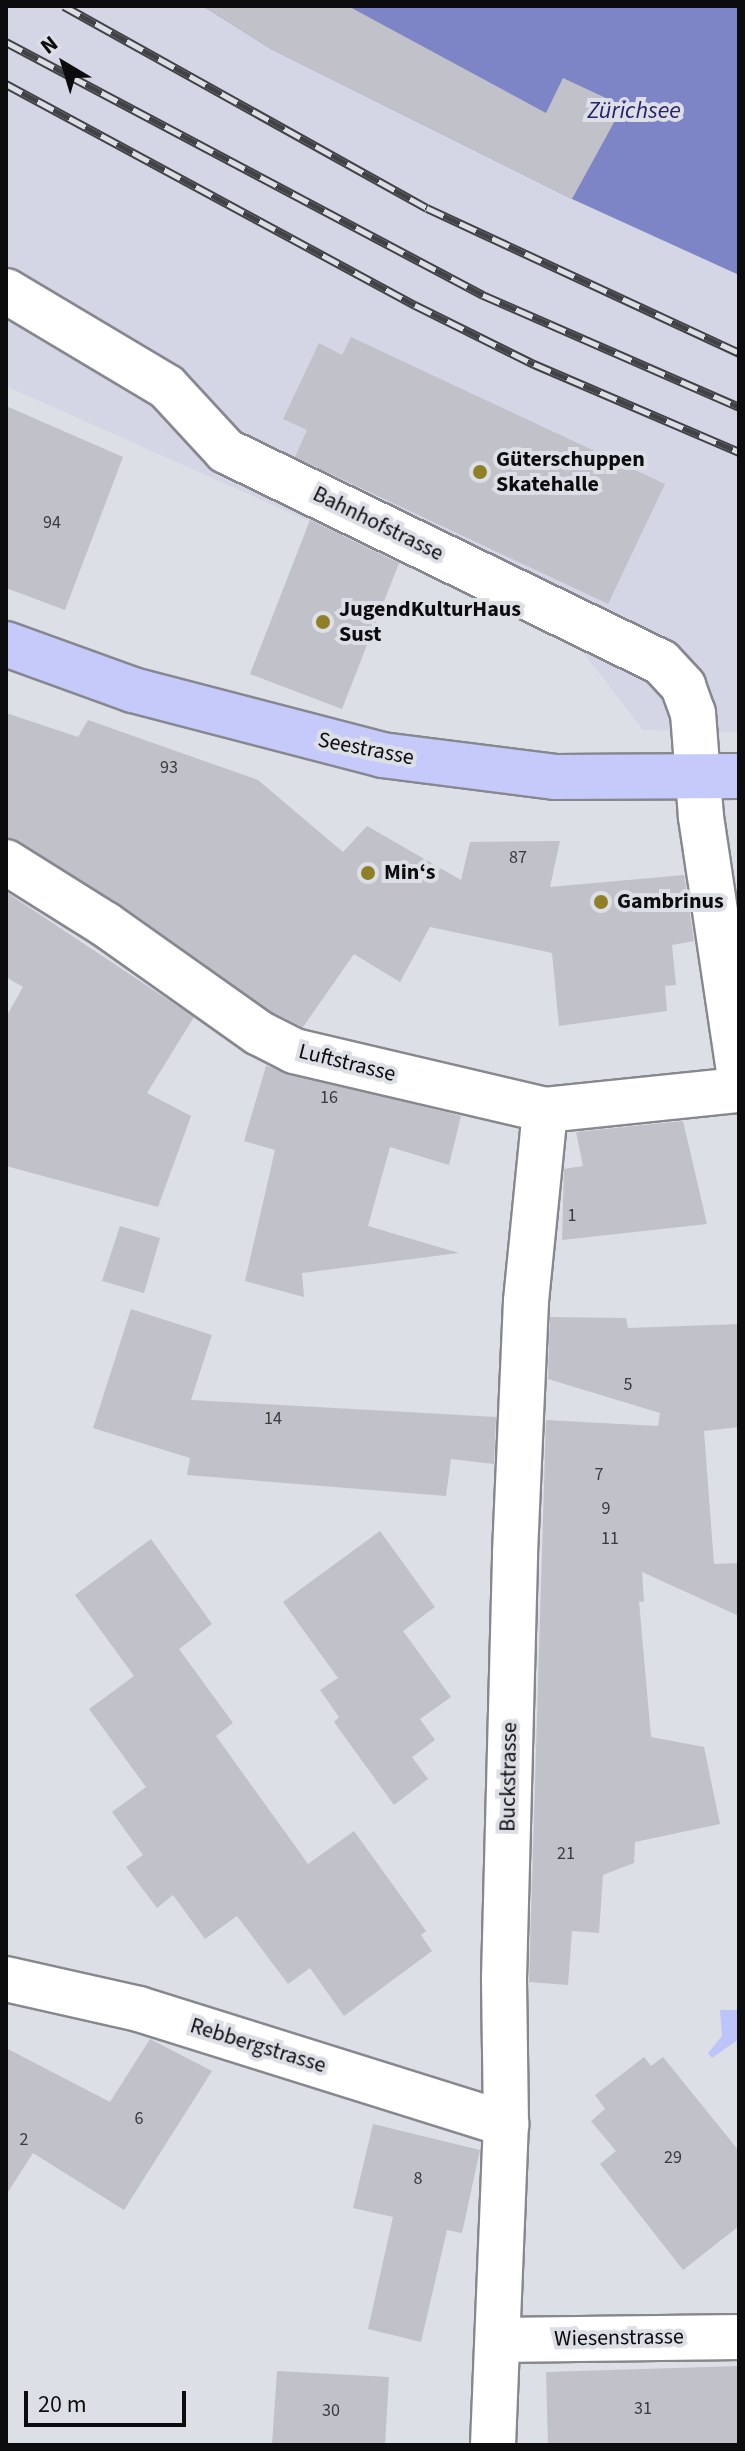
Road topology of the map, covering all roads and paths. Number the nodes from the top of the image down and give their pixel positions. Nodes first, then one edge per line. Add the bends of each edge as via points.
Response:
1 (6, 291) edge
2 (6, 644) edge
3 (718, 778) edge
4 (6, 862) edge
5 (739, 1072) edge
6 (739, 1090) edge
7 (545, 1110) junction
8 (6, 1979) edge
9 (506, 2124) junction
10 (739, 2337) edge
11 (499, 2340) junction
12 (493, 2445) edge

1 - 3 street, Bahnhofstrasse via 167,387 226,451 661,662 683,686
2 - 3 main road, Seestrasse via 133,690 382,755 555,777
3 - 5 street, Bahnhofstrasse
4 - 7 street, Luftstrasse via 105,924 259,1033 294,1051
6 - 7 street, Luftstrasse
7 - 9 street, Buckstrasse via 526,1301 516,1532 504,1978
8 - 9 street, Rebbergstrasse via 139,2009
9 - 11 street, Buckstrasse
10 - 11 street, Wiesenstrasse
11 - 12 street, Buckstrasse

